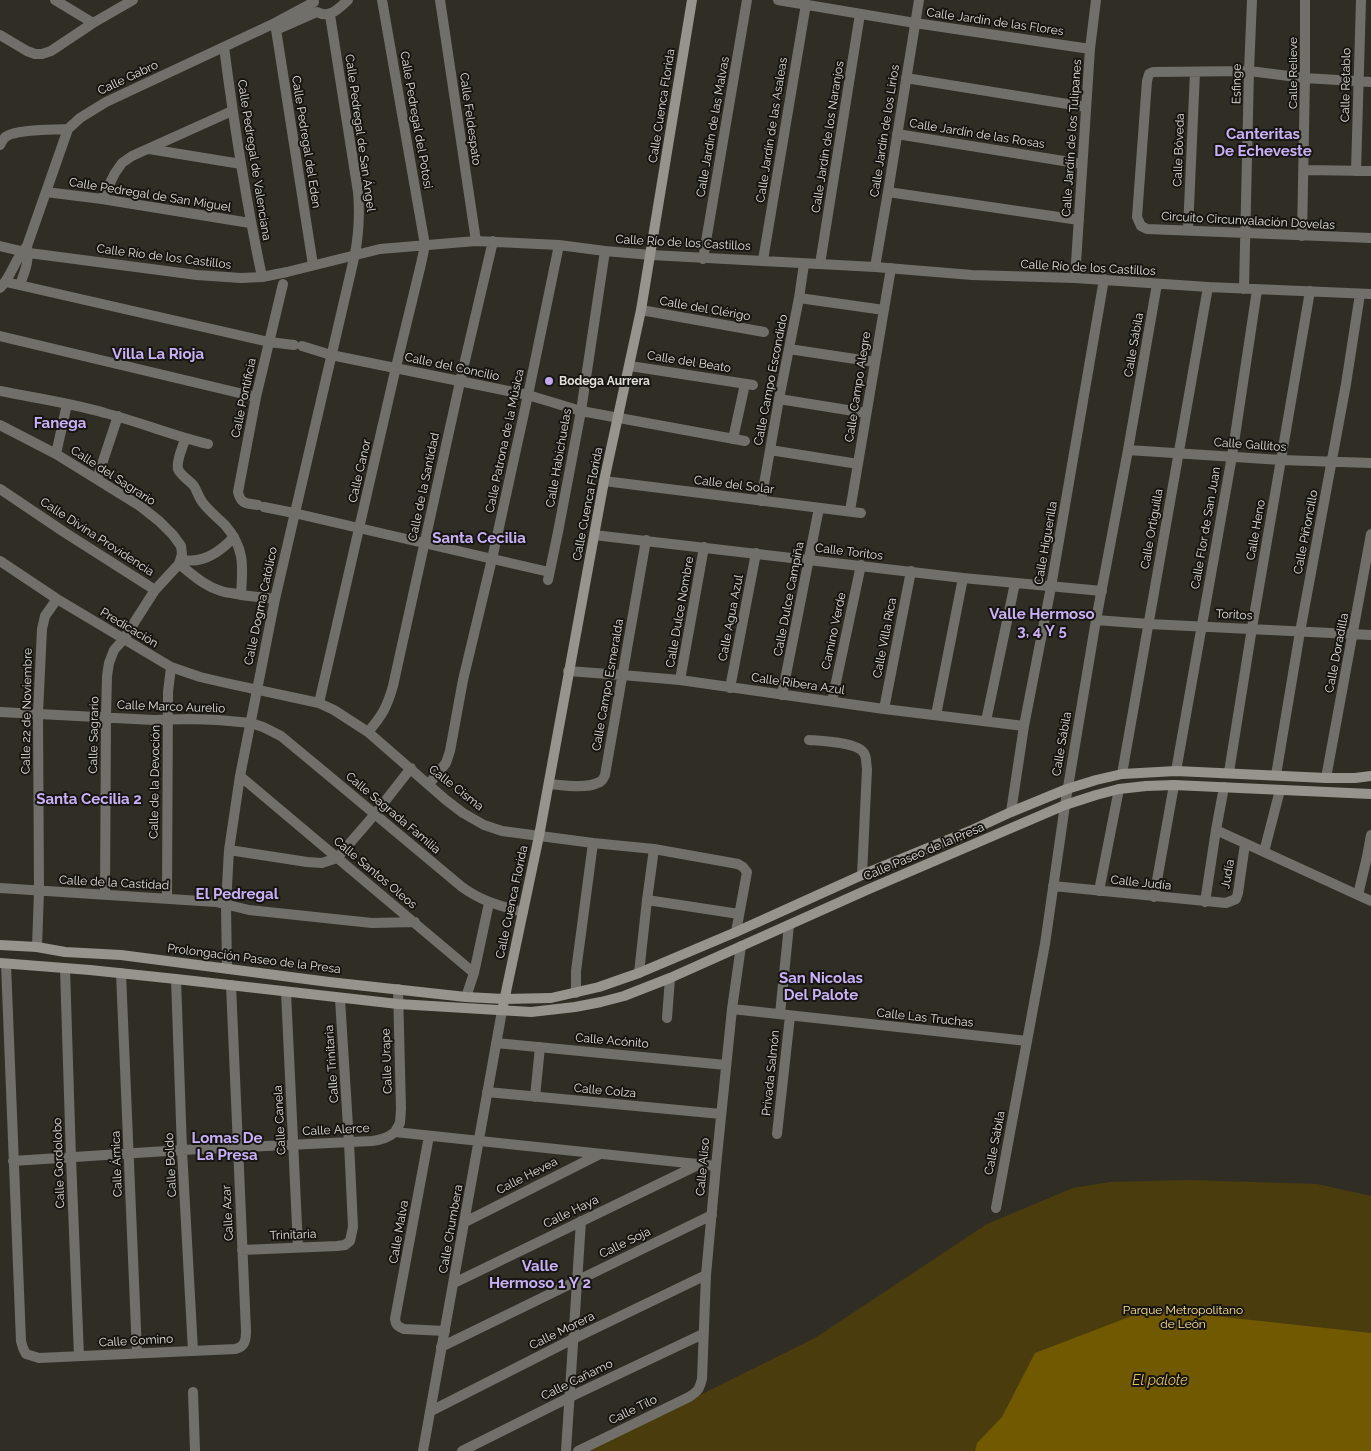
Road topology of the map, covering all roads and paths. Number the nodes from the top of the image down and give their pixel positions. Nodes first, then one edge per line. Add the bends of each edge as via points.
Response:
1 (55, 0) edge
2 (348, 0) edge
3 (382, 0) edge
4 (440, 0) edge
5 (692, 0) edge
6 (747, 0) edge
7 (778, 0) edge
8 (919, 0) edge
9 (1096, 0) edge
10 (1252, 0) edge
11 (1305, 0) edge
12 (1361, 0) edge
13 (126, 2) edge
14 (806, 4) junction
15 (316, 5) edge
16 (330, 14) junction
17 (860, 14) junction
18 (93, 23) junction
19 (915, 23) junction
20 (275, 27) junction
21 (0, 35) edge
22 (224, 47) junction
23 (1090, 49) junction
24 (1249, 71) junction
25 (1195, 72) junction
26 (906, 78) junction
27 (1306, 78) junction
28 (1358, 81) junction
29 (1371, 82) edge
30 (1086, 107) junction
31 (232, 111) junction
32 (68, 129) junction
33 (898, 134) junction
34 (0, 145) edge
35 (149, 149) junction
36 (241, 164) junction
37 (1082, 164) junction
38 (1304, 170) junction
39 (1356, 171) junction
40 (1371, 171) edge
41 (46, 192) junction
42 (888, 192) junction
43 (102, 199) junction
44 (1079, 220) junction
45 (250, 222) junction
46 (1188, 230) junction
47 (1246, 233) junction
48 (1302, 236) junction
49 (1371, 238) edge
50 (476, 241) junction
51 (493, 241) junction
52 (425, 245) junction
53 (559, 245) junction
54 (0, 246) edge
55 (26, 250) junction
56 (605, 251) junction
57 (355, 254) junction
58 (651, 255) junction
59 (703, 259) junction
60 (763, 260) junction
61 (804, 264) junction
62 (820, 264) junction
63 (313, 266) junction
64 (874, 266) junction
65 (891, 268) junction
66 (262, 277) junction
67 (1075, 278) junction
68 (1104, 279) junction
69 (283, 284) dead end
70 (1157, 284) junction
71 (3, 285) edge
72 (20, 285) junction
73 (1208, 288) junction
74 (1244, 289) junction
75 (1257, 290) junction
76 (1310, 292) junction
77 (1360, 294) junction
78 (1371, 294) edge
79 (799, 298) junction
80 (642, 310) junction
81 (884, 310) junction
82 (764, 332) dead end
83 (0, 336) edge
84 (269, 342) junction
85 (789, 349) junction
86 (331, 355) junction
87 (875, 362) junction
88 (630, 366) junction
89 (396, 367) junction
90 (460, 382) junction
91 (0, 391) edge
92 (528, 396) junction
93 (256, 397) junction
94 (779, 400) junction
95 (66, 404) junction
96 (581, 411) junction
97 (866, 413) junction
98 (118, 416) junction
99 (618, 419) junction
100 (0, 425) edge
101 (185, 438) junction
102 (733, 439) junction
103 (745, 441) dead end
104 (208, 444) dead end
105 (770, 450) junction
106 (1128, 450) junction
107 (1178, 453) junction
108 (56, 454) junction
109 (1232, 456) junction
110 (1281, 460) junction
111 (1332, 461) junction
112 (1371, 463) edge
113 (858, 464) junction
114 (97, 479) junction
115 (604, 481) junction
116 (0, 489) edge
117 (761, 501) junction
118 (819, 508) junction
119 (850, 511) junction
120 (294, 513) junction
121 (861, 513) dead end
122 (360, 528) junction
123 (1371, 534) edge
124 (594, 535) junction
125 (234, 537) junction
126 (646, 540) junction
127 (425, 543) junction
128 (704, 547) junction
129 (756, 553) junction
130 (492, 559) junction
131 (810, 560) junction
132 (0, 561) edge
133 (180, 561) junction
134 (861, 565) junction
135 (911, 571) junction
136 (549, 576) joint
137 (963, 578) junction
138 (1014, 583) junction
139 (1051, 587) junction
140 (155, 590) junction
141 (1102, 591) junction
142 (241, 595) junction
143 (57, 599) junction
144 (275, 599) junction
145 (1096, 620) junction
146 (1149, 624) junction
147 (1201, 626) junction
148 (1252, 628) junction
149 (1300, 632) junction
150 (1353, 634) junction
151 (1371, 635) edge
152 (124, 640) junction
153 (171, 667) junction
154 (568, 672) junction
155 (622, 675) junction
156 (680, 680) junction
157 (730, 688) junction
158 (256, 689) junction
159 (782, 695) junction
160 (832, 701) junction
161 (319, 703) junction
162 (884, 709) junction
163 (0, 712) edge
164 (38, 713) junction
165 (936, 715) junction
166 (106, 717) junction
167 (168, 719) junction
168 (986, 721) junction
169 (251, 723) junction
170 (1024, 726) junction
171 (368, 732) junction
172 (809, 740) dead end
173 (411, 768) junction
174 (1176, 771) junction
175 (1228, 772) junction
176 (1122, 774) junction
177 (1276, 774) junction
178 (240, 776) junction
179 (1371, 776) edge
180 (1326, 778) junction
181 (429, 784) junction
182 (549, 784) junction
183 (1174, 786) junction
184 (1224, 787) junction
185 (1068, 788) junction
186 (1120, 788) junction
187 (1280, 790) junction
188 (1371, 794) edge
189 (1065, 805) junction
190 (1011, 812) junction
191 (375, 814) junction
192 (1216, 830) junction
193 (970, 831) junction
194 (1371, 835) edge
195 (539, 836) junction
196 (593, 843) junction
197 (1245, 844) junction
198 (654, 849) junction
199 (228, 850) junction
200 (1264, 852) junction
201 (337, 858) junction
202 (906, 858) junction
203 (926, 865) junction
204 (862, 876) junction
205 (1053, 886) junction
206 (0, 888) edge
207 (869, 890) junction
208 (1099, 891) junction
209 (39, 892) junction
210 (105, 895) junction
211 (1358, 895) junction
212 (1154, 897) junction
213 (167, 898) junction
214 (647, 900) junction
215 (1204, 902) junction
216 (1371, 902) edge
217 (489, 903) junction
218 (1226, 903) joint
219 (226, 904) junction
220 (523, 912) junction
221 (739, 914) junction
222 (415, 922) junction
223 (789, 925) junction
224 (736, 932) junction
225 (0, 945) edge
226 (741, 946) junction
227 (37, 947) junction
228 (3, 963) edge
229 (65, 968) junction
230 (227, 969) junction
231 (121, 973) junction
232 (474, 973) junction
233 (639, 973) junction
234 (670, 978) junction
235 (176, 979) junction
236 (231, 985) junction
237 (398, 989) junction
238 (286, 992) junction
239 (576, 993) junction
240 (466, 997) junction
241 (340, 998) junction
242 (504, 999) junction
243 (398, 1004) junction
244 (732, 1009) junction
245 (502, 1012) junction
246 (785, 1015) junction
247 (667, 1018) dead end
248 (1027, 1041) junction
249 (496, 1043) junction
250 (540, 1047) junction
251 (726, 1065) junction
252 (487, 1092) junction
253 (535, 1097) junction
254 (721, 1114) junction
255 (395, 1132) junction
256 (777, 1134) dead end
257 (429, 1136) junction
258 (478, 1141) junction
259 (349, 1142) junction
260 (294, 1145) junction
261 (237, 1148) junction
262 (182, 1150) junction
263 (601, 1153) junction
264 (129, 1154) junction
265 (71, 1158) junction
266 (13, 1161) junction
267 (699, 1164) junction
268 (716, 1166) junction
269 (996, 1208) dead end
270 (712, 1215) junction
271 (581, 1221) junction
272 (465, 1222) junction
273 (345, 1245) joint
274 (298, 1248) junction
275 (242, 1250) junction
276 (706, 1275) junction
277 (578, 1280) junction
278 (454, 1283) junction
279 (445, 1331) junction
280 (703, 1334) junction
281 (573, 1339) junction
282 (441, 1346) junction
283 (240, 1348) joint
284 (193, 1351) junction
285 (137, 1353) junction
286 (80, 1356) junction
287 (698, 1391) joint
288 (193, 1392) dead end
289 (570, 1397) junction
290 (431, 1411) junction
291 (196, 1451) edge
292 (423, 1451) edge
293 (462, 1451) edge
294 (566, 1451) edge
295 (578, 1451) edge

1 - 18 street
2 - 16 street
3 - 52 street, Calle Pedregal del Potosi
4 - 50 street, Calle Feldespato
5 - 58 street, Calle Cuenca Florida
6 - 59 street, Calle Jardín de las Malvas
7 - 14 street, Calle Jardín de las Flores
8 - 19 street, Calle Jardín de los Lirios
9 - 23 street, Calle Jardín de los Tulipanes
10 - 24 street, Esfinge
11 - 27 street, Calle Relieve
12 - 28 street, Calle Retablo
13 - 18 street
14 - 17 street, Calle Jardín de las Flores
14 - 60 street, Calle Jardín de las Asaleas
15 - 16 street, Calle Gabro via 324,15
15 - 20 street, Calle Gabro
16 - 57 street, Calle Pedregal de San Ángel via 358,192 360,213
17 - 19 street, Calle Jardín de las Flores
17 - 62 street, Calle Jardín de los Naranjos
18 - 21 street via 42,54 27,52
19 - 23 street, Calle Jardín de las Flores
19 - 26 street, Calle Jardín de los Lirios
20 - 22 street, Calle Gabro
20 - 63 street, Calle Pedregal del Eden
22 - 31 street, Calle Pedregal de Valenciana
22 - 32 street, Calle Gabro via 106,102
23 - 30 street, Calle Jardín de los Tulipanes
24 - 25 street, Circuito Circunvalación Dovelas
24 - 27 street, Circuito Circunvalación Dovelas
24 - 47 street, Esfinge
25 - 46 street, Calle Bóveda
25 - 46 street, Circuito Circunvalación Dovelas via 1159,71 1149,74 1137,217 1141,226 1147,229
26 - 30 street
26 - 33 street, Calle Jardín de los Lirios
27 - 28 street, Circuito Circunvalación Dovelas
27 - 38 street, Calle Relieve
28 - 29 street, Circuito Circunvalación Dovelas
28 - 39 street, Calle Retablo
30 - 37 street, Calle Jardín de los Tulipanes
31 - 35 street
31 - 36 street, Calle Pedregal de Valenciana
32 - 34 street via 10,134
32 - 41 street
33 - 37 street, Calle Jardín de las Rosas
33 - 42 street, Calle Jardín de los Lirios
35 - 36 street
35 - 43 street via 122,163
36 - 45 street, Calle Pedregal de Valenciana
37 - 44 street, Calle Jardín de los Tulipanes
38 - 39 street
38 - 48 street, Calle Relieve
39 - 40 street
41 - 43 street, Calle Pedregal de San Miguel
41 - 55 street
42 - 44 street
42 - 64 street, Calle Jardín de los Lirios
43 - 45 street, Calle Pedregal de San Miguel
44 - 67 street, Calle Jardín de los Tulipanes
45 - 66 street, Calle Pedregal de Valenciana
46 - 47 street, Circuito Circunvalación Dovelas
47 - 48 street, Circuito Circunvalación Dovelas
47 - 74 street, Esfinge
48 - 49 street, Circuito Circunvalación Dovelas
50 - 51 street, Calle Río de los Castillos
50 - 52 street, Calle Río de los Castillos
51 - 53 street, Calle Río de los Castillos
51 - 90 street, Calle de la Santidad
52 - 57 street, Calle Río de los Castillos
52 - 89 street, Calle Canor
53 - 56 street, Calle Río de los Castillos
53 - 92 street, Calle Patrona de la Música
54 - 55 street, Calle Río de los Castillos
55 - 66 street, Calle Río de los Castillos via 221,277
55 - 71 street, Calle del Concilio
55 - 72 street
56 - 58 street, Calle Río de los Castillos
56 - 96 street, Calle Habichuelas
57 - 63 street, Calle Río de los Castillos
57 - 86 street, Calle Dogma Católico
58 - 59 street, Calle Río de los Castillos
58 - 80 street, Calle Cuenca Florida
59 - 60 street, Calle Río de los Castillos
60 - 61 street, Calle Río de los Castillos
61 - 62 street, Calle Río de los Castillos
61 - 79 street, Calle Campo Escondido
62 - 64 street, Calle Río de los Castillos
63 - 66 street, Calle Río de los Castillos
64 - 65 street, Calle Río de los Castillos
65 - 67 street, Calle Río de los Castillos via 972,275
65 - 81 street, Calle Campo Alegre
67 - 68 street, Calle Río de los Castillos
68 - 70 street, Calle Río de los Castillos
68 - 139 street, Calle Higuerilla
69 - 84 street, Calle Pontificia
70 - 73 street, Calle Río de los Castillos
70 - 106 street, Calle Sábila
71 - 72 street, Calle del Concilio
72 - 84 street, Calle del Concilio
73 - 74 street, Calle Río de los Castillos
73 - 107 street, Calle Ortiguilla
74 - 75 street, Calle Río de los Castillos
75 - 76 street, Calle Río de los Castillos
75 - 109 street, Calle Flor de San Juan
76 - 77 street, Calle Río de los Castillos
76 - 110 street, Calle Heno
77 - 78 street, Calle Río de los Castillos
77 - 111 street, Calle Piñoncillo
79 - 81 street
79 - 85 street, Calle Campo Escondido
80 - 82 street, Calle del Clérigo
80 - 88 street, Calle Cuenca Florida
81 - 87 street, Calle Campo Alegre
83 - 93 street
84 - 86 street, Calle del Concilio
84 - 93 street, Calle Pontificia
85 - 87 street
85 - 94 street, Calle Campo Escondido
86 - 89 street, Calle del Concilio
86 - 120 street, Calle Dogma Católico
87 - 97 street, Calle Campo Alegre
88 - 99 street, Calle Cuenca Florida
88 - 102 street, Calle del Beato via 749,385
89 - 90 street, Calle del Concilio
89 - 122 street, Calle Canor
90 - 92 street, Calle del Concilio
90 - 127 street, Calle de la Santidad
91 - 95 street
92 - 96 street, Calle del Concilio
92 - 130 street, Calle Patrona de la Música
93 - 120 street, Calle Pontificia via 238,492 240,499
94 - 97 street
94 - 105 street, Calle Campo Escondido
95 - 98 street
95 - 108 street
96 - 99 street, Calle del Concilio
96 - 136 street, Calle Habichuelas
97 - 113 street, Calle Campo Alegre
98 - 101 street
98 - 114 street
99 - 102 street, Calle del Concilio
99 - 115 street, Calle Cuenca Florida
100 - 108 street, Calle del Sagrario
101 - 104 street
101 - 125 street via 178,469
102 - 103 street, Calle del Concilio
105 - 113 street
105 - 117 street, Calle Campo Escondido
106 - 107 street, Calle Gallitos
106 - 141 street, Calle Sábila
107 - 109 street, Calle Gallitos
107 - 146 street, Calle Ortiguilla
108 - 114 street, Calle del Sagrario
109 - 110 street, Calle Gallitos
109 - 147 street, Calle Flor de San Juan
110 - 111 street, Calle Gallitos
110 - 148 street, Calle Heno
111 - 112 street, Calle Gallitos
111 - 149 street, Calle Piñoncillo
113 - 119 street, Calle Campo Alegre
114 - 133 street, Calle del Sagrario via 159,521 181,546
115 - 117 street, Calle del Solar
115 - 124 street, Calle Cuenca Florida
116 - 140 street, Calle Divina Providencia
117 - 118 street, Calle del Solar
118 - 119 street, Calle del Solar
118 - 131 street, Calle Dulce Campiña
119 - 121 street, Calle del Solar
120 - 122 street, Calle Pontificia
120 - 144 street, Calle Dogma Católico
122 - 127 street, Calle Pontificia
122 - 161 street, Calle Canor
123 - 150 street, Calle Doradilla
124 - 126 street, Calle Toritos
124 - 154 street, Calle Cuenca Florida
125 - 133 street via 219,552 199,560
125 - 142 street via 241,552
126 - 128 street, Calle Toritos
126 - 155 street, Calle Campo Esmeralda
127 - 130 street, Calle Pontificia
127 - 171 street, Calle de la Santidad via 391,694 382,714
128 - 129 street, Calle Toritos
128 - 156 street, Calle Dulce Nombre
129 - 131 street, Calle Toritos
129 - 157 street, Calle Agua Azul
130 - 136 street, Calle Pontificia
130 - 181 street, Calle Patrona de la Música via 450,750 446,763
131 - 134 street, Calle Toritos
131 - 159 street, Calle Dulce Campiña
132 - 143 street, Predicación
133 - 140 street
133 - 142 street via 193,576 220,590
134 - 135 street, Calle Toritos
134 - 160 street, Camino Verde
135 - 137 street, Calle Toritos
135 - 162 street, Calle Villa Rica
137 - 138 street, Calle Toritos
137 - 165 street
138 - 139 street, Calle Toritos
138 - 168 street
139 - 141 street, Calle Toritos
139 - 170 street, Calle Higuerilla
140 - 152 street, Calle Divina Providencia
141 - 145 street, Calle Sábila
142 - 144 street
143 - 152 street, Predicación
143 - 164 street, Calle 22 de Noviembre via 45,616 42,629
144 - 158 street, Calle Dogma Católico
145 - 146 street, Toritos
145 - 185 street, Calle Sábila
146 - 147 street, Toritos
146 - 176 street, Calle Ortiguilla
147 - 148 street, Toritos
147 - 174 street, Calle Flor de San Juan
148 - 149 street, Toritos
148 - 175 street, Calle Heno
149 - 150 street, Toritos
149 - 177 street, Calle Piñoncillo
150 - 151 street, Toritos
150 - 180 street, Calle Doradilla
152 - 153 street, Predicación
152 - 166 street, Calle Sagrario via 108,663
153 - 158 street, Predicación
153 - 167 street, Calle de la Devoción
154 - 155 street, Calle Ribera Azul
154 - 182 street, Calle Cuenca Florida
155 - 156 street, Calle Ribera Azul
155 - 182 street, Calle Campo Esmeralda via 602,781 588,786
156 - 157 street, Calle Ribera Azul
157 - 159 street, Calle Ribera Azul
158 - 161 street, Calle Cisma
158 - 169 street, Calle Dogma Católico
159 - 160 street, Calle Ribera Azul
160 - 162 street, Calle Ribera Azul
161 - 171 street, Calle Cisma
162 - 165 street, Calle Ribera Azul
163 - 164 street, Calle Marco Aurelio
164 - 166 street, Calle Marco Aurelio
164 - 209 street, Calle 22 de Noviembre
165 - 168 street, Calle Ribera Azul
166 - 167 street, Calle Marco Aurelio
166 - 210 street, Calle Sagrario
167 - 169 street, Calle Marco Aurelio
167 - 213 street, Calle de la Devoción
168 - 170 street, Calle Ribera Azul
169 - 178 street, Calle Dogma Católico
169 - 191 street, Calle Sagrada Familia via 280,736
170 - 190 street, Calle Higuerilla
171 - 173 street, Calle Cisma
172 - 204 street via 850,745 863,752 866,759
173 - 181 street, Calle Cisma
173 - 191 street
174 - 175 street, Calle Paseo de la Presa
174 - 176 street, Calle Paseo de la Presa
175 - 177 street, Calle Paseo de la Presa
176 - 185 street, Calle Paseo de la Presa
177 - 180 street, Calle Paseo de la Presa
178 - 199 street, Calle Dogma Católico
178 - 201 street, Calle Santos Oleos
179 - 180 street, Calle Paseo de la Presa
181 - 195 street, Calle Cisma via 463,813 484,825
182 - 195 street, Calle Cuenca Florida
183 - 184 street, Calle Paseo de la Presa
183 - 186 street, Calle Paseo de la Presa
183 - 212 street
184 - 187 street, Calle Paseo de la Presa
184 - 192 street
185 - 189 street, Calle Sábila
185 - 190 street, Calle Paseo de la Presa
186 - 189 street, Calle Paseo de la Presa
186 - 208 street
187 - 188 street, Calle Paseo de la Presa
187 - 200 street
189 - 203 street, Calle Paseo de la Presa
189 - 205 street, Calle Sábila
190 - 193 street, Calle Paseo de la Presa
191 - 201 street
191 - 217 street, Calle Sagrada Familia via 462,887
192 - 197 street
192 - 215 street
193 - 202 street, Calle Paseo de la Presa
193 - 203 street via 928,855
194 - 211 street
195 - 196 street, Calle Cisma
195 - 220 street, Calle Cuenca Florida
196 - 198 street, Calle Cisma
196 - 239 street via 576,970
197 - 200 street
197 - 218 street, Judía via 1238,894
198 - 214 street
198 - 221 street, Calle Cisma via 732,862 743,868 747,879
199 - 201 street via 307,862
199 - 219 street, Calle Dogma Católico
200 - 211 street
201 - 222 street, Calle Santos Oleos
202 - 204 street, Calle Paseo de la Presa
202 - 207 street via 908,869 876,883
203 - 207 street, Calle Paseo de la Presa
204 - 224 street, Calle Paseo de la Presa
205 - 208 street, Calle Judía
205 - 248 street, Calle Sábila
206 - 209 street, Calle de la Castidad
207 - 223 street, Calle Paseo de la Presa
208 - 212 street, Calle Judía
209 - 210 street, Calle de la Castidad
209 - 227 street, Calle 22 de Noviembre
210 - 213 street, Calle de la Castidad
211 - 216 street
212 - 215 street, Calle Judía
213 - 219 street, Calle de la Castidad
214 - 221 street
214 - 233 street
215 - 218 street, Calle Judía
217 - 220 street, Calle Sagrada Familia
217 - 232 street
219 - 222 street, Calle de la Castidad via 249,910 372,923
219 - 230 street, Calle Dogma Católico
220 - 242 street, Calle Cuenca Florida
221 - 224 street
222 - 232 street, Calle Santos Oleos
223 - 226 street, Calle Paseo de la Presa
223 - 246 street, Privada Salmón
224 - 233 street, Calle Paseo de la Presa
225 - 227 street, Prolongación Paseo de la Presa
226 - 234 street, Calle Paseo de la Presa
226 - 244 street, Calle Aliso
227 - 230 street, Prolongación Paseo de la Presa
228 - 229 street
228 - 266 street
229 - 231 street
229 - 265 street, Calle Gordolobo
230 - 237 street, Prolongación Paseo de la Presa
231 - 235 street
231 - 264 street, Calle Árnica
232 - 240 street
233 - 239 street, Calle Paseo de la Presa
234 - 245 street, Calle Paseo de la Presa via 601,1002 538,1012
234 - 247 street
235 - 236 street
235 - 262 street, Calle Boldo
236 - 238 street
236 - 261 street, Calle Azar
237 - 240 street, Prolongación Paseo de la Presa
237 - 243 street, Calle Urape
238 - 241 street
238 - 260 street, Calle Canela
239 - 242 street, Calle Paseo de la Presa via 552,998
240 - 242 street, Prolongación Paseo de la Presa
241 - 243 street
241 - 259 street, Calle Trinitaria
242 - 245 street, Calle Cuenca Florida
243 - 245 street
243 - 255 street, Calle Urape via 401,1109 400,1123
244 - 246 street, Calle Las Truchas
244 - 251 street, Calle Aliso
245 - 249 street, Calle Chumbera
246 - 248 street, Calle Las Truchas
246 - 256 street, Privada Salmón
248 - 269 street, Calle Sábila
249 - 250 street, Calle Acónito
249 - 252 street, Calle Chumbera
250 - 251 street, Calle Acónito
250 - 253 street
251 - 254 street, Calle Aliso
252 - 253 street, Calle Colza
252 - 258 street, Calle Chumbera
253 - 254 street, Calle Colza
254 - 268 street, Calle Aliso
255 - 257 street, Calle Alerce
255 - 259 street, Calle Alerce via 383,1140
257 - 258 street, Calle Alerce
257 - 279 street, Calle Malva via 395,1319 399,1327
258 - 263 street, Calle Alerce
258 - 272 street, Calle Chumbera
259 - 260 street, Calle Alerce
259 - 273 street, Calle Trinitaria via 353,1227 350,1242
260 - 261 street, Calle Alerce
260 - 274 street, Calle Canela
261 - 262 street, Calle Alerce
261 - 275 street, Calle Azar
262 - 264 street, Calle Alerce
262 - 284 street, Calle Boldo
263 - 267 street, Calle Alerce
263 - 272 street, Calle Hevea
264 - 265 street, Calle Alerce
264 - 285 street, Calle Árnica
265 - 266 street, Calle Alerce
265 - 286 street, Calle Gordolobo
266 - 286 street, Calle Comino via 23,1348 26,1354 39,1358
267 - 268 street, Calle Alerce
267 - 271 street, Calle Haya
268 - 270 street, Calle Aliso
270 - 276 street, Calle Aliso
270 - 277 street, Calle Soja
271 - 277 street
271 - 278 street, Calle Haya
272 - 278 street, Calle Chumbera
273 - 274 street, Trinitaria
274 - 275 street, Trinitaria
275 - 283 street, Calle Azar via 246,1342
276 - 280 street, Calle Aliso
276 - 281 street, Calle Morera
277 - 281 street
277 - 282 street, Calle Soja
278 - 279 street, Calle Chumbera
279 - 282 street, Calle Chumbera
280 - 287 street, Calle Aliso via 702,1379
280 - 289 street, Calle Cañamo
281 - 289 street
281 - 290 street, Calle Morera
282 - 290 street, Calle Chumbera
283 - 284 street, Calle Comino
284 - 285 street, Calle Comino
285 - 286 street, Calle Comino
287 - 295 street, Calle Tilo
288 - 291 street
289 - 293 street, Calle Cañamo
289 - 294 street
290 - 292 street, Calle Chumbera

